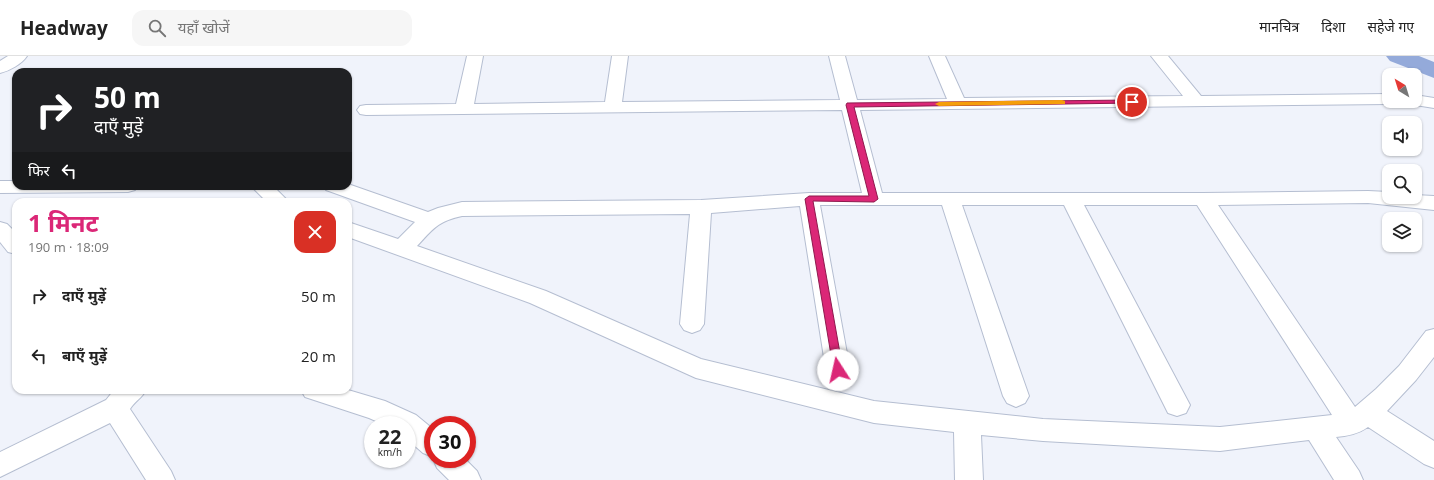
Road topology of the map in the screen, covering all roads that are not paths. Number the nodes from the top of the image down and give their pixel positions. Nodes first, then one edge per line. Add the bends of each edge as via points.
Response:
1 (19, 56) edge
2 (475, 56) edge
3 (620, 56) edge
4 (836, 56) edge
5 (937, 56) edge
6 (1158, 56) edge
7 (0, 68) edge
8 (1382, 99) edge
9 (1196, 101) junction
10 (1422, 101) edge
11 (1434, 103) edge
12 (958, 104) junction
13 (850, 105) junction
14 (613, 107) junction
15 (464, 109) junction
16 (366, 110) dead end
17 (0, 187) edge
18 (12, 187) edge
19 (266, 190) edge
20 (344, 190) edge
21 (274, 198) edge
22 (809, 199) junction
23 (874, 199) junction
24 (1071, 199) junction
25 (1203, 199) junction
26 (950, 200) junction
27 (1434, 203) edge
28 (701, 207) junction
29 (429, 220) junction
30 (0, 229) edge
31 (352, 230) edge
32 (12, 242) edge
33 (402, 248) junction
34 (692, 324) dead end
35 (1434, 338) edge
36 (838, 370) dead end
37 (327, 394) edge
38 (1016, 396) dead end
39 (124, 399) edge
40 (1176, 405) dead end
41 (1360, 419) junction
42 (967, 422) junction
43 (1316, 428) junction
44 (424, 438) edge
45 (1434, 456) edge
46 (0, 465) edge
47 (456, 468) edge
48 (161, 480) edge
49 (467, 480) edge
50 (969, 480) edge
51 (1349, 480) edge

1 - 7 street
2 - 15 street
3 - 14 street
4 - 13 street
5 - 12 street
6 - 9 street
8 - 9 street
9 - 12 street
10 - 11 street
12 - 13 street
13 - 14 street
13 - 23 street
14 - 15 street
15 - 16 street
17 - 18 street
19 - 21 street
20 - 29 street
22 - 23 street
22 - 28 street
22 - 36 street
23 - 26 street
24 - 25 street
24 - 26 street
24 - 40 street
25 - 27 street via 1368,197
25 - 41 street via 1326,382
26 - 38 street
28 - 29 street via 462,208
28 - 34 street
29 - 33 street
30 - 32 street
31 - 33 street
33 - 42 street via 538,297 696,368 874,412
35 - 41 street via 1424,354
37 - 44 street via 376,409 407,424
39 - 46 street
39 - 48 street
41 - 43 street
41 - 45 street
42 - 43 street via 1043,430 1220,439
42 - 50 street
43 - 51 street
47 - 49 street

